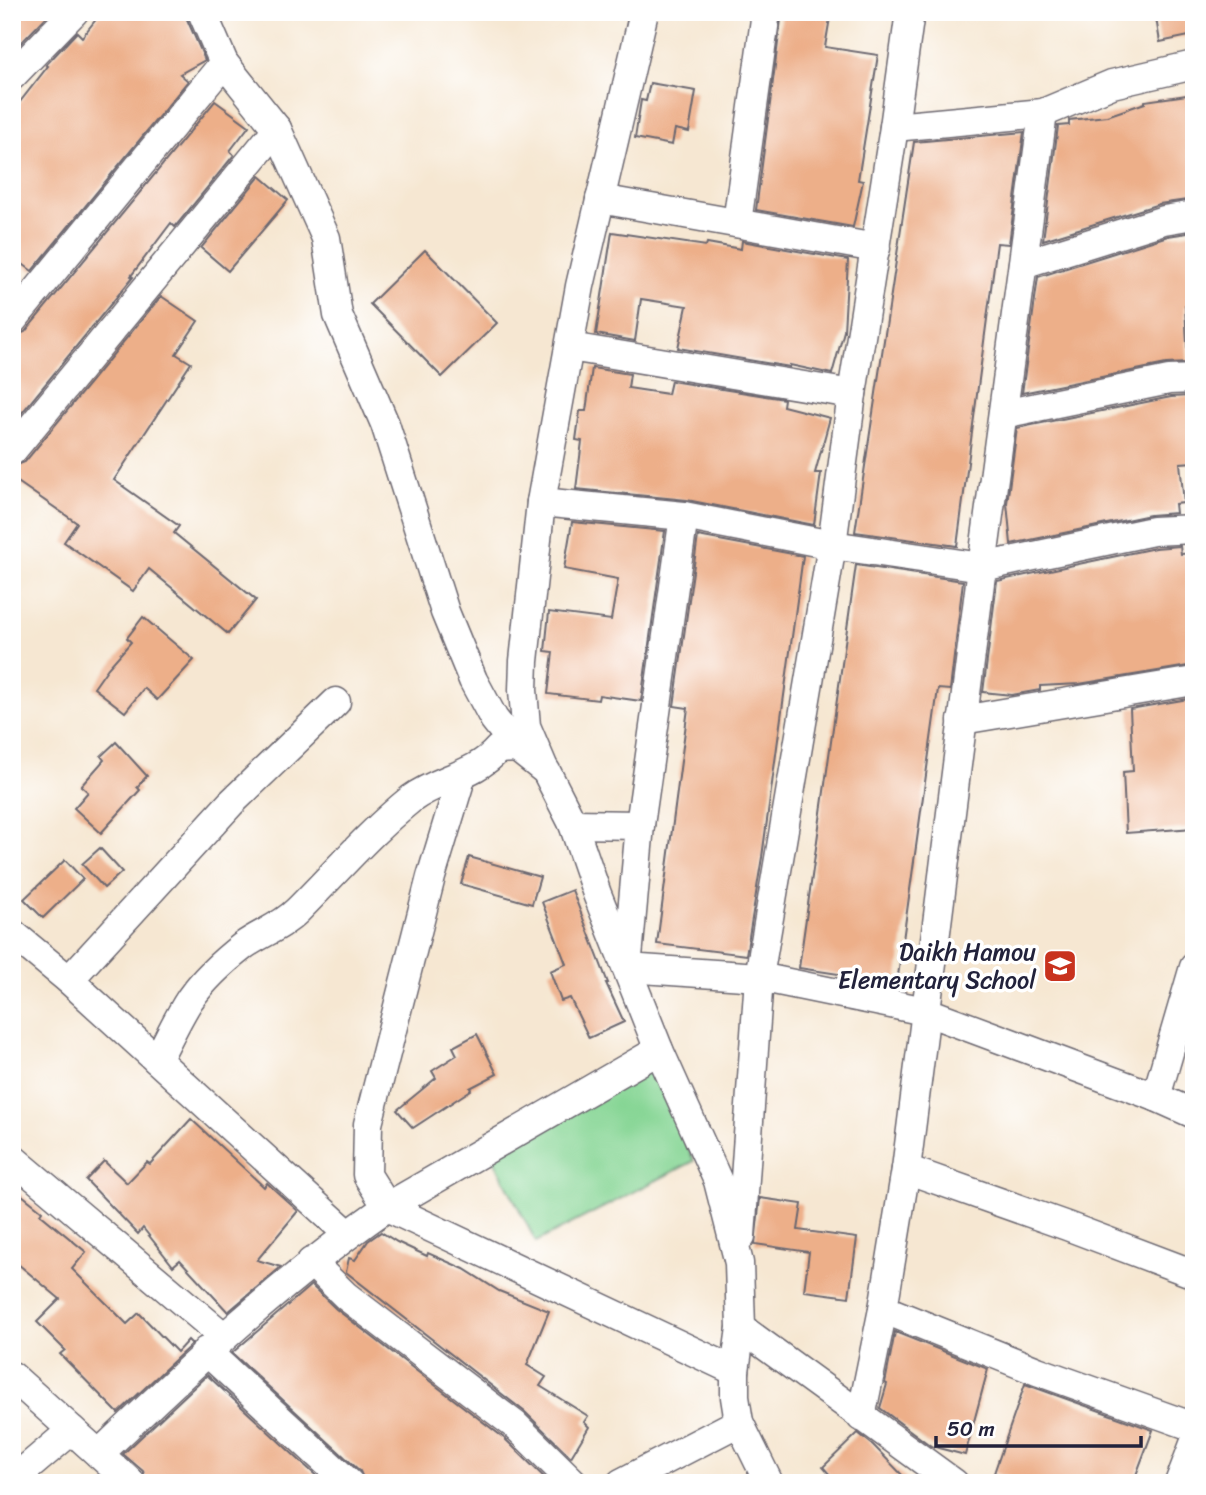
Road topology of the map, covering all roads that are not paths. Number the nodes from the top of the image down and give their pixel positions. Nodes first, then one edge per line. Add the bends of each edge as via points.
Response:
1 (74, 12) edge
2 (202, 12) edge
3 (644, 12) edge
4 (766, 12) edge
5 (909, 12) edge
6 (225, 63) junction
7 (1194, 65) edge
8 (12, 76) edge
9 (1043, 113) junction
10 (894, 127) junction
11 (276, 129) junction
12 (600, 200) junction
13 (1194, 215) edge
14 (737, 223) junction
15 (876, 248) junction
16 (1023, 264) junction
17 (12, 321) edge
18 (570, 347) junction
19 (1194, 379) edge
20 (852, 394) junction
21 (1003, 414) junction
22 (12, 451) edge
23 (541, 502) junction
24 (684, 516) junction
25 (1194, 529) edge
26 (832, 545) junction
27 (982, 567) junction
28 (1194, 681) edge
29 (336, 702) dead end
30 (962, 720) junction
31 (517, 748) junction
32 (546, 771) junction
33 (462, 775) junction
34 (573, 824) junction
35 (640, 825) junction
36 (12, 933) edge
37 (1194, 967) edge
38 (627, 968) junction
39 (759, 976) junction
40 (69, 980) junction
41 (925, 1011) junction
42 (659, 1050) junction
43 (158, 1060) junction
44 (1156, 1097) junction
45 (1194, 1114) edge
46 (12, 1158) edge
47 (906, 1169) junction
48 (387, 1207) junction
49 (348, 1234) junction
50 (311, 1262) junction
51 (739, 1263) junction
52 (1194, 1274) edge
53 (883, 1309) junction
54 (741, 1328) junction
55 (215, 1344) junction
56 (735, 1371) junction
57 (12, 1376) edge
58 (862, 1418) junction
59 (739, 1422) junction
60 (1194, 1427) edge
61 (72, 1430) junction
62 (1194, 1444) edge
63 (99, 1454) junction
64 (12, 1480) edge
65 (131, 1483) edge
66 (349, 1483) edge
67 (574, 1483) edge
68 (621, 1483) edge
69 (769, 1483) edge
70 (954, 1483) edge
71 (1179, 1483) edge

1 - 8 street
2 - 6 street
3 - 12 street
4 - 14 street
5 - 10 street
6 - 11 street
6 - 17 street
7 - 9 street via 1112,83
9 - 10 street
9 - 16 street
10 - 15 street
11 - 22 street
11 - 31 street via 326,238 338,315 385,424 445,612 473,680 494,719
12 - 14 street
12 - 18 street
13 - 16 street
14 - 15 street
15 - 20 street
16 - 21 street
18 - 20 street
18 - 23 street
19 - 21 street via 1169,380
20 - 26 street
21 - 27 street
23 - 24 street
23 - 32 street via 523,690 526,726
24 - 26 street
24 - 35 street
25 - 27 street via 1153,531
26 - 27 street
26 - 39 street
27 - 30 street
28 - 30 street
29 - 40 street via 231,803
30 - 41 street
31 - 32 street
31 - 33 street via 498,750
32 - 34 street
33 - 43 street via 414,797 374,830 296,912 223,963 191,998
33 - 48 street via 368,1125 367,1175
34 - 35 street
34 - 38 street
35 - 38 street
36 - 40 street
37 - 44 street
38 - 39 street
38 - 42 street
39 - 41 street
39 - 51 street
40 - 43 street
41 - 44 street
41 - 47 street
42 - 48 street
42 - 51 street via 718,1181
43 - 49 street
44 - 45 street
46 - 55 street
47 - 52 street
47 - 53 street
48 - 49 street
48 - 56 street
49 - 50 street
50 - 55 street
50 - 67 street via 346,1296 515,1425
51 - 54 street
53 - 58 street
53 - 60 street
54 - 56 street
54 - 58 street
55 - 63 street
55 - 66 street
56 - 59 street
57 - 61 street
58 - 70 street
59 - 68 street
59 - 69 street
61 - 63 street
61 - 64 street
62 - 71 street
63 - 65 street

